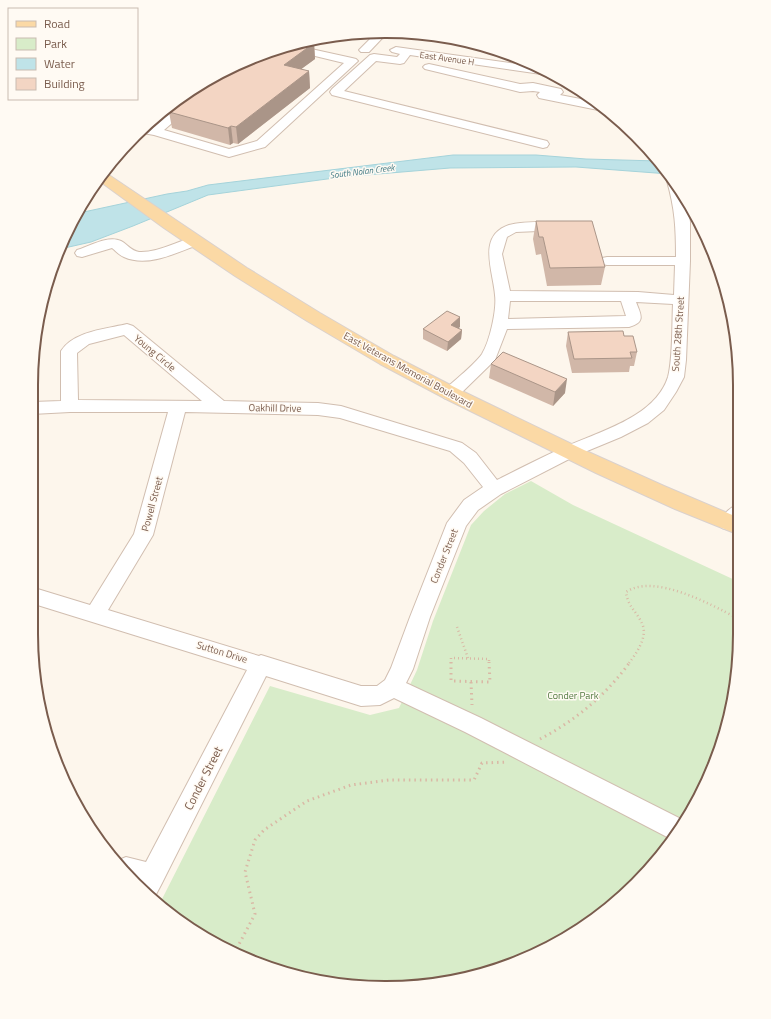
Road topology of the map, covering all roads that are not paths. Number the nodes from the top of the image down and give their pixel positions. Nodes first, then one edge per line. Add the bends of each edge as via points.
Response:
1 (377, 38) edge
2 (299, 49) edge
3 (404, 56) junction
4 (531, 70) edge
5 (559, 85) edge
6 (520, 88) junction
7 (200, 92) edge
8 (557, 92) junction
9 (576, 95) edge
10 (589, 104) edge
11 (150, 130) edge
12 (543, 144) dead end
13 (106, 179) edge
14 (679, 201) edge
15 (574, 226) edge
16 (195, 240) junction
17 (82, 253) dead end
18 (607, 261) dead end
19 (683, 261) junction
20 (503, 296) junction
21 (628, 297) junction
22 (681, 300) junction
23 (500, 324) junction
24 (450, 394) junction
25 (70, 406) junction
26 (178, 406) junction
27 (220, 406) junction
28 (38, 408) edge
29 (569, 452) junction
30 (494, 489) junction
31 (733, 520) edge
32 (38, 597) edge
33 (95, 614) junction
34 (261, 664) junction
35 (397, 678) junction
36 (674, 828) edge
37 (137, 876) edge
38 (148, 883) edge

1 - 3 street, East Avenue H via 367,48
2 - 11 street via 352,61 261,144 229,153
3 - 4 street, East Avenue H
3 - 6 street
3 - 12 street via 374,57 336,92
5 - 8 street
6 - 8 street via 533,87
6 - 10 street
7 - 11 street
8 - 9 street
13 - 16 main road, East Veterans Memorial Boulevard
14 - 19 street, South 28th Street via 682,211
15 - 20 street via 513,228 501,236 495,254
16 - 17 street via 152,255 130,255 115,243
16 - 24 main road, East Veterans Memorial Boulevard via 276,294
18 - 19 street
19 - 22 street, South 28th Street
20 - 21 street
20 - 23 street
21 - 22 street
21 - 23 street via 634,316 629,322
22 - 29 street, South 28th Street via 676,377 658,406 642,419 615,433
23 - 24 street via 489,356
24 - 29 main road, East Veterans Memorial Boulevard
25 - 26 street, Oakhill Drive
25 - 27 street, Young Circle via 69,350 83,340 127,329
25 - 28 street, Oakhill Drive
26 - 27 street, Oakhill Drive
26 - 33 street, Powell Street via 143,535
27 - 30 street, Oakhill Drive via 341,412 427,437 456,447 470,458
29 - 30 street, Conder Street
29 - 31 main road, East Veterans Memorial Boulevard via 681,503
30 - 35 street, Conder Street via 471,505 457,523
32 - 33 street, Sutton Drive
33 - 34 street, Sutton Drive
34 - 35 street, Sutton Drive via 362,696 380,695
34 - 38 street, Conder Street
35 - 36 street via 473,725
37 - 38 street

